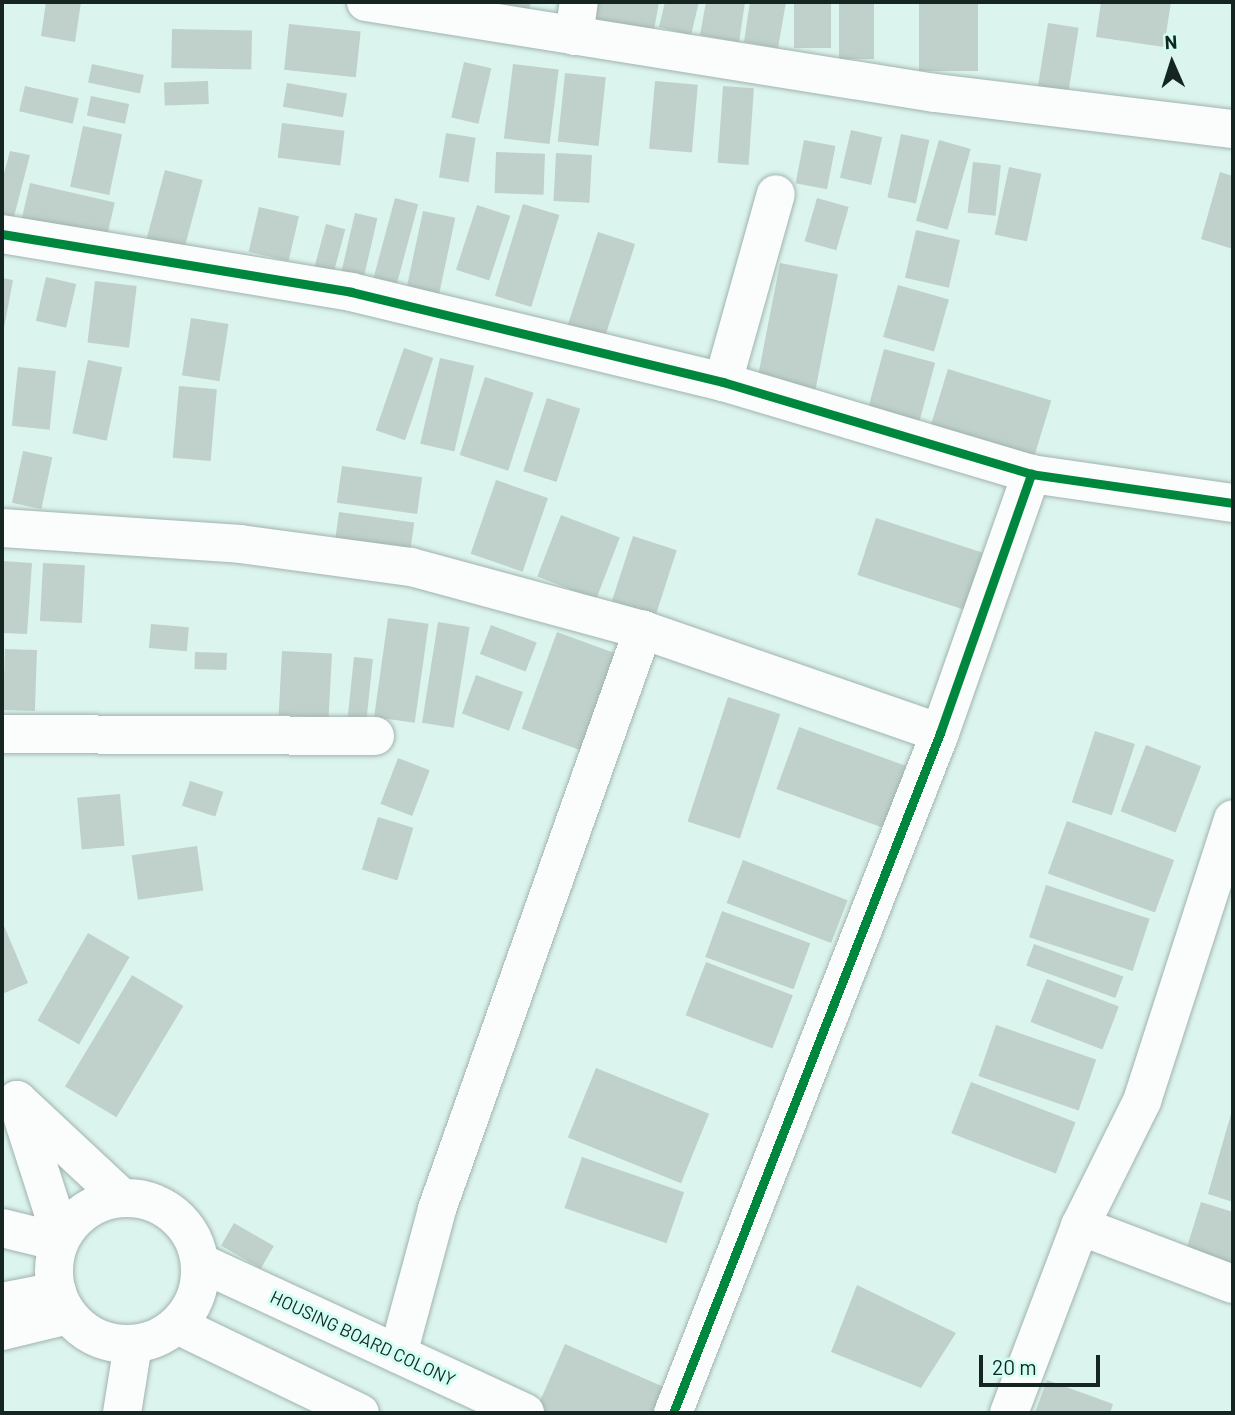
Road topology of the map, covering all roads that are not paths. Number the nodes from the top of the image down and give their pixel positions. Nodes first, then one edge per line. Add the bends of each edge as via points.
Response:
1 (366, 2) edge
2 (576, 19) edge
3 (1233, 129) edge
4 (776, 194) dead end
5 (2, 234) edge
6 (723, 382) junction
7 (1031, 474) junction
8 (1233, 503) edge
9 (2, 528) edge
10 (643, 630) junction
11 (940, 733) junction
12 (2, 734) edge
13 (375, 736) dead end
14 (1233, 819) edge
15 (9, 1086) edge
16 (121, 1197) junction
17 (1080, 1226) junction
18 (2, 1228) edge
19 (2, 1248) edge
20 (201, 1264) junction
21 (60, 1271) junction
22 (1233, 1284) edge
23 (2, 1302) edge
24 (177, 1325) junction
25 (2, 1331) edge
26 (133, 1344) junction
27 (398, 1354) junction
28 (122, 1413) edge
29 (360, 1413) edge
30 (525, 1413) edge
31 (673, 1413) edge
32 (1009, 1413) edge

1 - 2 street
2 - 3 street via 935,93
4 - 6 street
5 - 6 street via 351,292
6 - 7 street
7 - 8 street
7 - 11 street
9 - 10 street via 240,544 411,567
10 - 11 street
10 - 27 street via 437,1209
11 - 31 street
12 - 13 street
14 - 17 street via 1142,1101
15 - 16 street
15 - 21 street
16 - 20 street via 155,1203 183,1222
16 - 21 street via 76,1217
17 - 22 street
17 - 32 street
18 - 21 street
19 - 21 street
20 - 24 street via 192,1307
20 - 27 street, HOUSING BOARD COLONY
21 - 23 street
21 - 25 street
21 - 26 street via 86,1332
24 - 26 street
24 - 29 street
26 - 28 street
27 - 30 street, HOUSING BOARD COLONY

